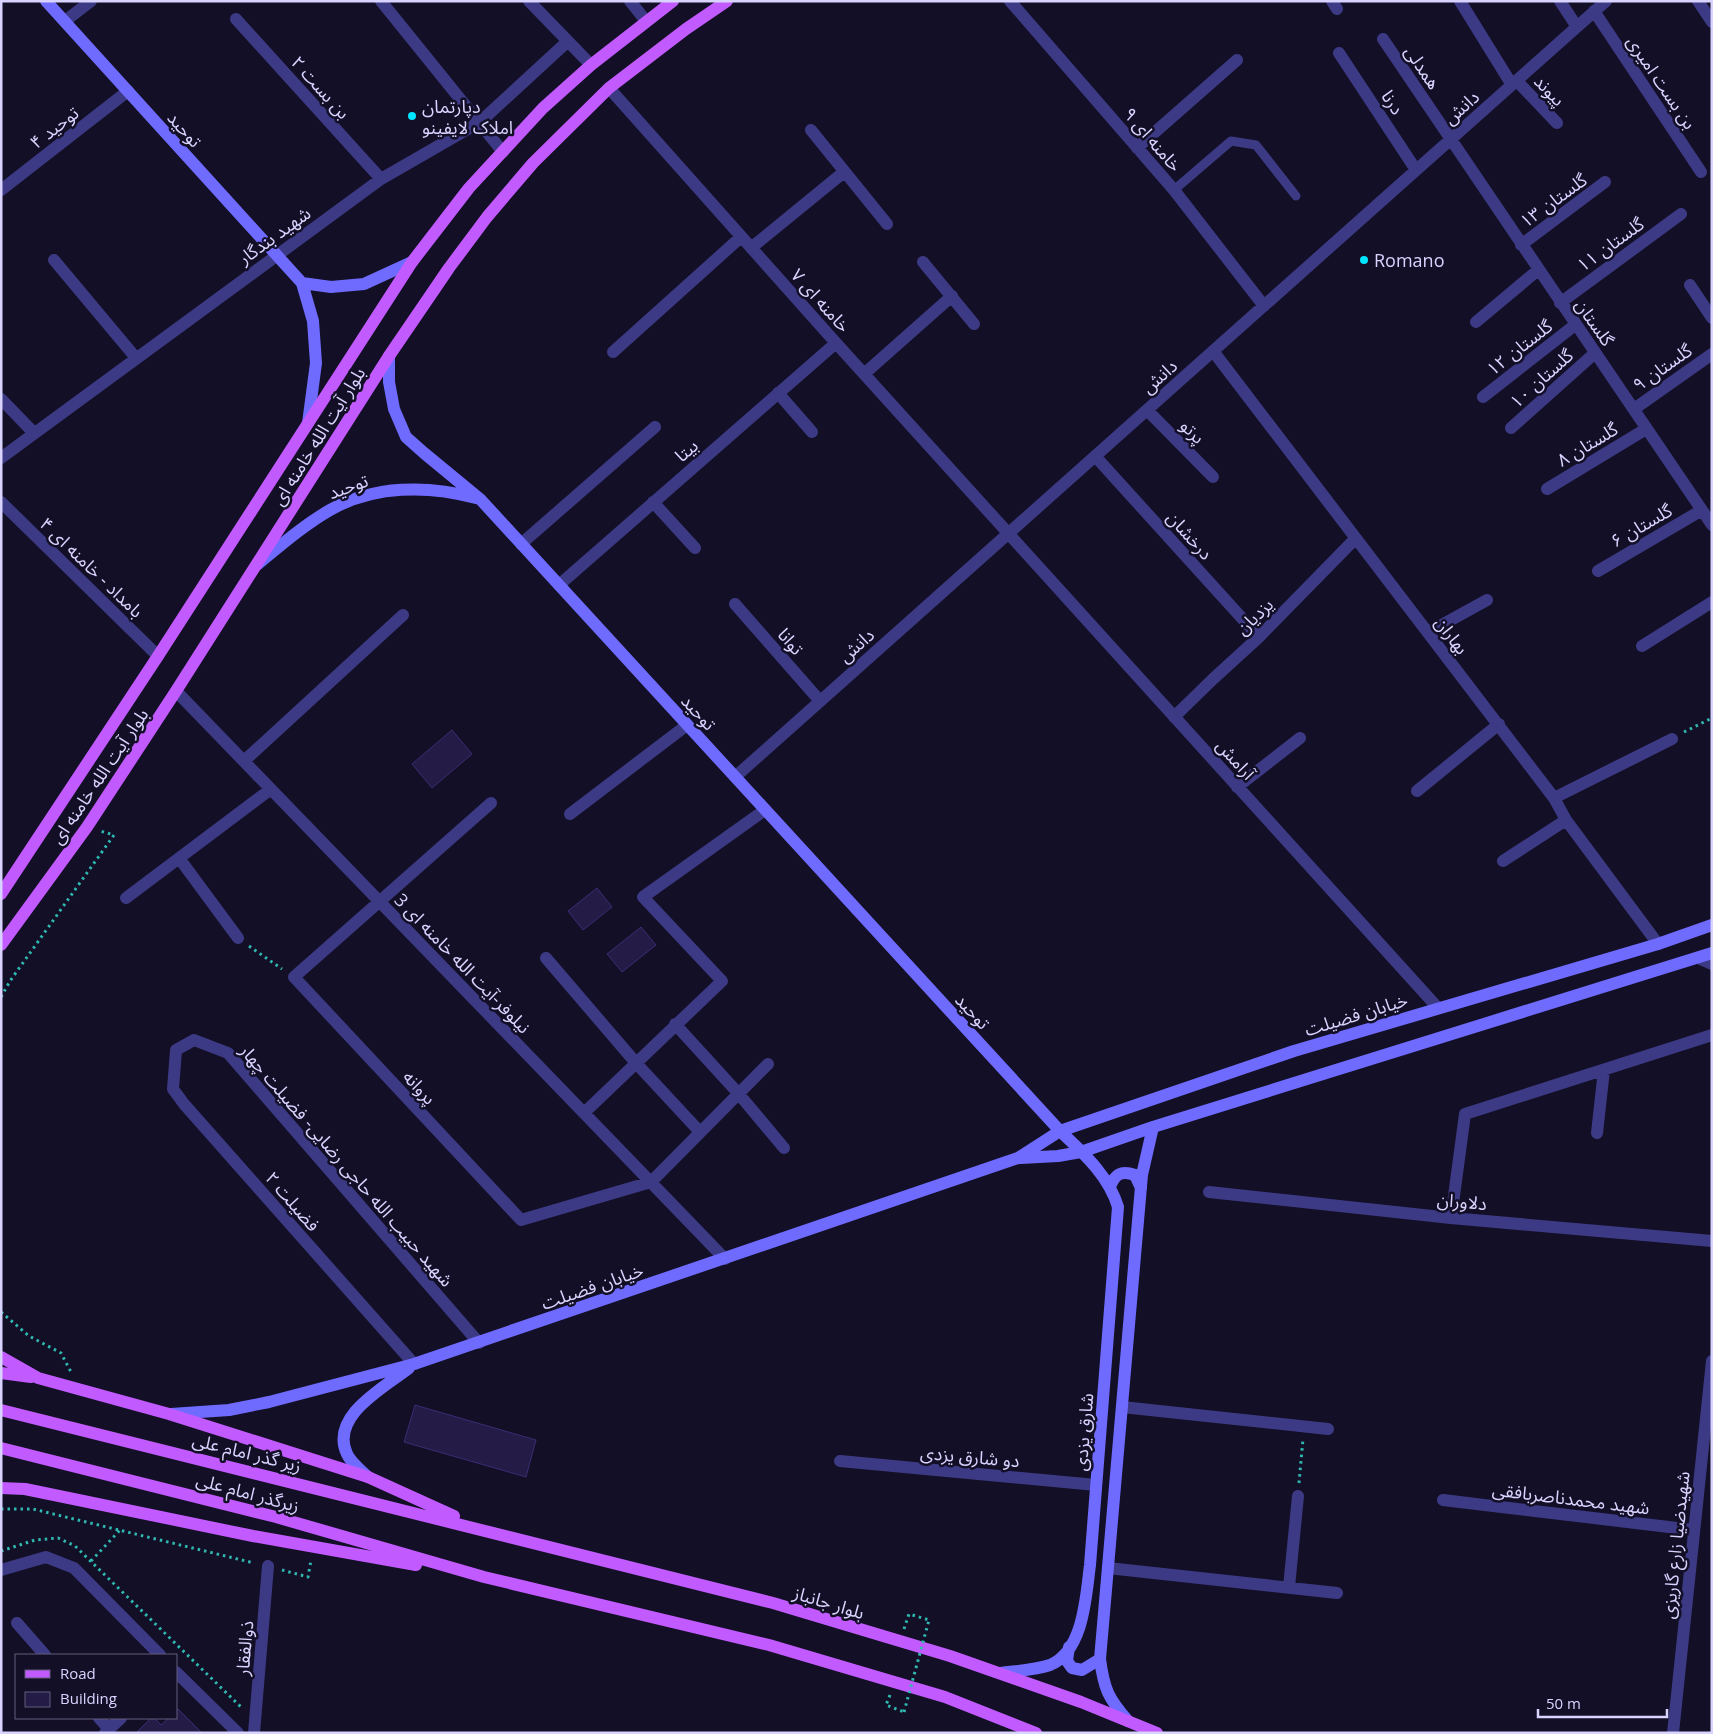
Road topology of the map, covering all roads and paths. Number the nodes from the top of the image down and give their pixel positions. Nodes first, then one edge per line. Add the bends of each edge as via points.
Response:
1 (46, 1) edge
2 (90, 1) edge
3 (381, 1) edge
4 (529, 1) edge
5 (630, 1) edge
6 (673, 1) edge
7 (727, 1) edge
8 (1010, 1) edge
9 (1460, 1) edge
10 (1560, 1) edge
11 (1606, 1) edge
12 (1698, 1) edge
13 (1594, 12) junction
14 (236, 19) dead end
15 (65, 21) junction
16 (646, 21) junction
17 (1712, 22) edge
18 (1577, 27) junction
19 (1383, 39) dead end
20 (567, 42) junction
21 (1339, 53) dead end
22 (1237, 60) dead end
23 (591, 65) junction
24 (1514, 83) junction
25 (610, 88) junction
26 (128, 91) junction
27 (480, 122) junction
28 (1557, 123) dead end
29 (811, 130) dead end
30 (1450, 140) junction
31 (1137, 148) junction
32 (503, 152) junction
33 (1416, 170) junction
34 (844, 172) junction
35 (1701, 172) dead end
36 (381, 179) junction
37 (1605, 182) dead end
38 (1, 190) edge
39 (1174, 190) junction
40 (1296, 196) dead end
41 (1681, 214) dead end
42 (887, 224) dead end
43 (741, 237) junction
44 (1521, 245) junction
45 (751, 248) junction
46 (276, 256) junction
47 (54, 260) dead end
48 (412, 262) junction
49 (923, 262) dead end
50 (1538, 270) junction
51 (302, 283) junction
52 (1690, 285) dead end
53 (952, 296) junction
54 (1560, 303) junction
55 (1264, 306) junction
56 (1712, 318) edge
57 (1476, 322) dead end
58 (974, 324) dead end
59 (1575, 325) junction
60 (836, 343) junction
61 (1213, 351) junction
62 (613, 352) dead end
63 (1595, 353) junction
64 (1712, 354) edge
65 (389, 356) junction
66 (136, 358) junction
67 (864, 374) junction
68 (778, 393) junction
69 (1483, 398) dead end
70 (1, 399) edge
71 (1634, 409) junction
72 (1147, 410) junction
73 (308, 423) junction
74 (655, 427) dead end
75 (1511, 428) dead end
76 (1646, 429) junction
77 (812, 432) dead end
78 (34, 434) junction
79 (1095, 456) junction
80 (1, 458) edge
81 (1213, 477) dead end
82 (1547, 490) dead end
83 (481, 500) junction
84 (1, 502) edge
85 (653, 502) junction
86 (1702, 510) junction
87 (1712, 524) edge
88 (1009, 533) junction
89 (1355, 538) junction
90 (521, 544) junction
91 (695, 548) dead end
92 (256, 565) junction
93 (1598, 571) dead end
94 (559, 585) junction
95 (1487, 600) dead end
96 (1712, 602) edge
97 (735, 604) dead end
98 (403, 616) dead end
99 (1429, 632) junction
100 (1259, 637) junction
101 (1642, 646) dead end
102 (158, 656) junction
103 (176, 691) junction
104 (820, 701) junction
105 (1174, 717) junction
106 (1712, 718) edge
107 (1499, 724) junction
108 (687, 725) junction
109 (1300, 738) dead end
110 (1672, 739) joint
111 (244, 761) junction
112 (735, 777) junction
113 (1238, 787) junction
114 (271, 790) junction
115 (1417, 791) dead end
116 (1554, 798) junction
117 (491, 803) dead end
118 (765, 810) junction
119 (570, 814) dead end
120 (1566, 820) junction
121 (87, 827) junction
122 (179, 858) junction
123 (1503, 861) dead end
124 (1, 894) edge
125 (126, 898) dead end
126 (379, 901) junction
127 (1712, 925) edge
128 (238, 938) joint
129 (1, 944) edge
130 (1658, 944) junction
131 (1712, 953) edge
132 (546, 958) dead end
133 (1698, 958) junction
134 (1712, 964) edge
135 (294, 977) junction
136 (1, 997) edge
137 (1438, 1008) junction
138 (676, 1024) junction
139 (1712, 1035) edge
140 (176, 1050) joint
141 (636, 1063) junction
142 (768, 1064) dead end
143 (1604, 1070) junction
144 (738, 1093) junction
145 (584, 1113) junction
146 (1153, 1127) junction
147 (1060, 1131) junction
148 (700, 1132) junction
149 (1597, 1133) dead end
150 (784, 1148) dead end
151 (1081, 1152) junction
152 (1018, 1158) junction
153 (651, 1182) junction
154 (1110, 1188) junction
155 (1140, 1188) junction
156 (1209, 1192) dead end
157 (1452, 1218) junction
158 (1712, 1241) edge
159 (725, 1259) junction
160 (1, 1312) edge
161 (478, 1343) junction
162 (1, 1357) edge
163 (414, 1364) junction
164 (1712, 1364) edge
165 (1, 1373) edge
166 (38, 1378) junction
167 (81, 1390) junction
168 (1103, 1405) junction
169 (1122, 1407) junction
170 (1, 1410) edge
171 (169, 1414) junction
172 (1305, 1426) junction
173 (1328, 1429) dead end
174 (1, 1448) edge
175 (840, 1461) dead end
176 (368, 1477) junction
177 (1, 1484) edge
178 (1096, 1485) junction
179 (1, 1488) edge
180 (25, 1489) junction
181 (1298, 1496) joint
182 (1444, 1500) dead end
183 (1, 1509) edge
184 (121, 1529) junction
185 (483, 1530) junction
186 (1694, 1530) junction
187 (313, 1547) junction
188 (90, 1561) dead end
189 (268, 1566) junction
190 (1108, 1568) junction
191 (1, 1570) edge
192 (484, 1578) junction
193 (1289, 1587) junction
194 (1337, 1593) dead end
195 (909, 1614) dead end
196 (17, 1623) dead end
197 (1069, 1648) junction
198 (44, 1654) edge
199 (159, 1654) edge
200 (1100, 1659) junction
201 (1000, 1673) junction
202 (178, 1674) edge
203 (886, 1705) dead end
204 (101, 1719) edge
205 (120, 1719) edge
206 (1128, 1721) junction
207 (107, 1731) edge
208 (238, 1733) edge
209 (254, 1733) edge
210 (1036, 1733) edge
211 (1157, 1733) edge
212 (1673, 1733) edge

1 - 15 street, توحید
2 - 15 street
3 - 27 street
4 - 20 street
5 - 16 street
6 - 16 main road, بلوار آیت الله خامنه ای
7 - 25 main road, بلوار آیت الله خامنه ای
8 - 31 street, خامنه ای ۹
9 - 24 street, پیوند
10 - 18 street
11 - 13 street, دانش
12 - 17 street
13 - 18 street, دانش
13 - 35 street, بن بست امیری
14 - 36 street, بن بست ۲
15 - 26 street, توحید
16 - 23 main road, بلوار آیت الله خامنه ای
18 - 24 street, دانش
19 - 30 street, همدلی
20 - 23 street
20 - 27 street, شهید بندگار
21 - 33 street, درنا
22 - 31 street
23 - 32 main road, بلوار آیت الله خامنه ای via 543,108
24 - 28 street, پیوند
24 - 30 street, دانش
25 - 43 street, خامنه ای ۷
25 - 65 main road, بلوار آیت الله خامنه ای via 533,163 487,217
26 - 38 street, توحید ۴
26 - 46 street, توحید
27 - 32 street
27 - 36 street, شهید بندگار
29 - 34 street
30 - 33 street, دانش
30 - 44 street, گلستان
31 - 39 street, خامنه ای ۹
32 - 48 main road, بلوار آیت الله خامنه ای
33 - 55 street, دانش
34 - 42 street
34 - 45 street
36 - 46 street, شهید بندگار
37 - 44 street, گلستان ۱۳
39 - 40 lane via 1231,141 1256,145
39 - 55 street, خامنه ای ۹
41 - 54 street, گلستان ۱۱
43 - 45 street, خامنه ای ۷
43 - 62 street
44 - 50 street, گلستان
45 - 60 street, خامنه ای ۷
46 - 51 street, توحید
46 - 66 street, شهید بندگار
47 - 66 street
48 - 51 street via 364,284 331,287
48 - 73 main road, بلوار آیت الله خامنه ای
49 - 53 street
50 - 54 street, گلستان
50 - 57 street
51 - 73 street via 313,321 316,363
52 - 56 street
53 - 58 street
53 - 67 street
54 - 59 street, گلستان
55 - 61 street, دانش
59 - 63 street, گلستان
59 - 69 street, گلستان ۱۲
60 - 67 street, خامنه ای ۷
60 - 68 street, بیتا
61 - 72 street, دانش
61 - 89 street, بهاران
63 - 71 street, گلستان
63 - 75 street, گلستان ۱۰
64 - 71 street, گلستان ۹
65 - 83 street via 394,409 406,437
65 - 92 main road, بلوار آیت الله خامنه ای
66 - 78 street, شهید بندگار
67 - 88 street, خامنه ای ۷
68 - 77 street
68 - 85 street, بیتا
70 - 78 street
71 - 76 street, گلستان
72 - 79 street, دانش
72 - 81 street, پرتو
73 - 102 main road, بلوار آیت الله خامنه ای
74 - 90 street
76 - 82 street, گلستان ۸
76 - 86 street, گلستان
78 - 80 street, شهید بندگار
79 - 88 street, دانش
79 - 100 street, درخشان
83 - 90 street, توحید
83 - 92 street, توحید via 428,488 360,496 306,525
84 - 102 street, بامداد - خامنه ای ۴
85 - 91 street
85 - 94 street, بیتا
86 - 87 street, گلستان
86 - 93 street, گلستان ۶
88 - 104 street, دانش
88 - 105 street, آرامش
89 - 99 street, بهاران
89 - 100 street, یزدیان
90 - 94 street, توحید
92 - 103 main road, بلوار آیت الله خامنه ای
94 - 108 street, توحید
95 - 99 street
96 - 101 street
97 - 104 street, توانا
98 - 111 street
99 - 107 street, بهاران
100 - 105 street, یزدیان
102 - 124 main road, بلوار آیت الله خامنه ای
103 - 111 street, نیلوفر-آیت الله خامنه ای 3
103 - 121 main road, بلوار آیت الله خامنه ای
104 - 112 street, دانش
105 - 113 street, آرامش
106 - 110 path
107 - 115 street
107 - 116 street, بهاران
108 - 112 street, توحید
108 - 119 street
109 - 113 street
110 - 116 street
111 - 114 street, نیلوفر-آیت الله خامنه ای 3
112 - 118 street, توحید
113 - 137 street, آرامش
114 - 122 street
114 - 126 street, نیلوفر-آیت الله خامنه ای 3
116 - 120 street, بهاران
117 - 126 street
118 - 138 street via 643,897 722,981
118 - 147 street, توحید
120 - 123 street
120 - 130 street, بهاران
121 - 129 main road, بلوار آیت الله خامنه ای
121 - 136 path via 114,835
122 - 125 street
122 - 128 street
126 - 135 street
126 - 145 street, نیلوفر-آیت الله خامنه ای 3
127 - 130 street, خیابان فضیلت
128 - 135 path
130 - 137 street, خیابان فضیلت
131 - 133 street, خیابان فضیلت
132 - 141 street
133 - 134 street
133 - 146 street, خیابان فضیلت
135 - 153 street, پروانه via 521,1220
137 - 147 street, خیابان فضیلت via 1294,1051
138 - 141 street
138 - 144 street
139 - 143 street
140 - 161 street, شهید حبیب الله حاجی رضایی- فضیلت چهار via 194,1040 228,1053
140 - 163 street, فضیلت ۲ via 173,1088 184,1104
141 - 145 street
141 - 148 street
142 - 144 street
143 - 149 street
143 - 157 street via 1465,1114
144 - 148 street
144 - 150 street
145 - 153 street, نیلوفر-آیت الله خامنه ای 3
146 - 151 street, خیابان فضیلت
146 - 155 street
147 - 151 street, توحید
147 - 152 street, خیابان فضیلت
148 - 153 street
151 - 152 street, خیابان فضیلت
151 - 154 street, شارق یزدی
152 - 159 street, خیابان فضیلت
153 - 159 street, نیلوفر-آیت الله خامنه ای 3
154 - 155 street via 1118,1175 1126,1172 1135,1175
154 - 168 street, شارق یزدی via 1118,1207
155 - 169 street
156 - 157 street, دلاوران
157 - 158 street, دلاوران
159 - 161 street, خیابان فضیلت
160 - 167 path via 29,1336 61,1353
161 - 163 street, خیابان فضیلت
162 - 166 main road
163 - 171 street, خیابان فضیلت via 269,1402 229,1410
163 - 176 street via 358,1406 346,1427 344,1443 348,1456
164 - 186 street, شهیدضیا زارع گاریزی
165 - 166 main road
166 - 167 main road
167 - 171 main road
168 - 169 street
168 - 178 street, شارق یزدی
169 - 172 street
169 - 190 street
170 - 185 main road, زیر گذر امام علی
171 - 176 main road
172 - 173 street
172 - 181 path
174 - 192 main road, زیرگذر امام علی via 276,1517
175 - 178 street, دو شارق یزدی
176 - 185 main road
177 - 180 main road
178 - 197 street, شارق یزدی via 1083,1615
179 - 180 main road
180 - 187 main road
181 - 193 street
182 - 186 street, شهید محمدناصربافقی
183 - 184 path via 33,1509
184 - 188 path
184 - 189 path
185 - 201 main road, بلوار جانباز via 773,1603
186 - 212 street, شهیدضیا زارع گاریزی
187 - 189 path via 308,1577
187 - 192 main road
189 - 209 street, ذوالفقار
190 - 193 street
190 - 200 street
191 - 199 street via 46,1557 74,1568
192 - 210 main road via 769,1645 945,1697
193 - 194 street
195 - 203 path, bridge via 928,1620 904,1712
196 - 198 street
197 - 200 street via 1067,1661 1072,1668 1082,1670
197 - 201 street, شارق یزدی via 1050,1665
200 - 206 street via 1104,1684 1112,1703
201 - 206 main road, بلوار جانباز
202 - 208 street
204 - 207 street
205 - 207 street
206 - 211 main road, بلوار جانباز

